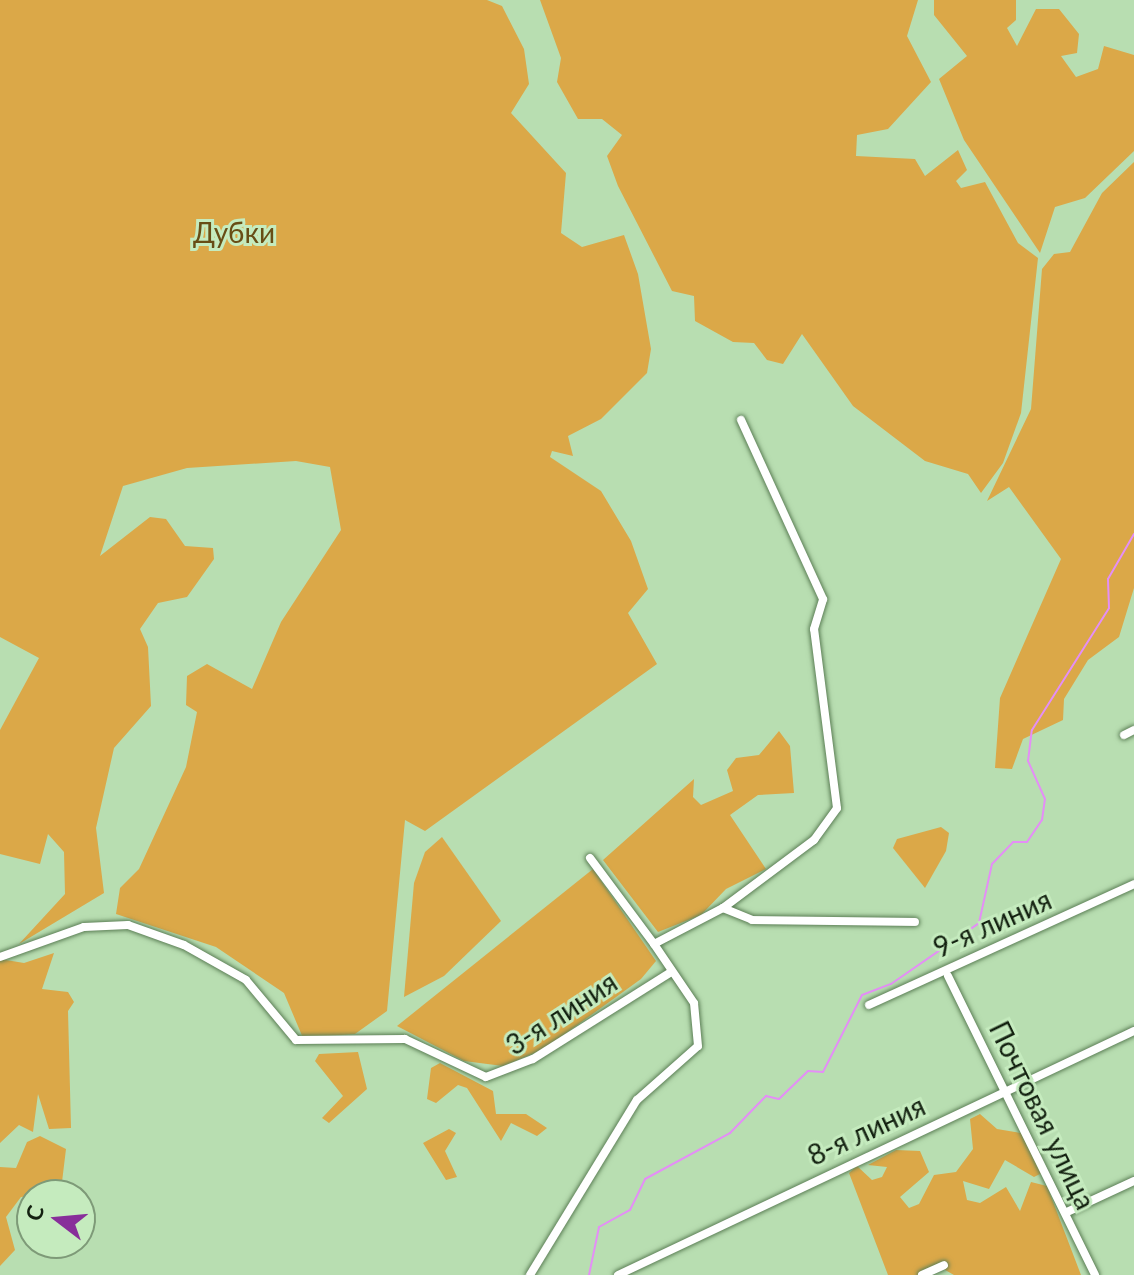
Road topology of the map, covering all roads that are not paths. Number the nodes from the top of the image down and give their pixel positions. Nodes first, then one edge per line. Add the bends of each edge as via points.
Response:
1 (741, 420) dead end
2 (1134, 730) edge
3 (1124, 735) dead end
4 (590, 858) dead end
5 (1134, 884) edge
6 (723, 908) junction
7 (915, 922) dead end
8 (654, 944) junction
9 (0, 957) edge
10 (671, 972) junction
11 (948, 976) dead end
12 (869, 1005) dead end
13 (1134, 1031) edge
14 (1007, 1089) junction
15 (1134, 1181) edge
16 (1067, 1212) junction
17 (944, 1265) dead end
18 (618, 1273) edge
19 (530, 1275) edge
20 (922, 1275) edge
21 (1095, 1275) edge

1 - 6 street via 823,599 814,629 839,783 830,824
2 - 3 street
4 - 8 street
5 - 12 street, 9-я линия
6 - 7 street via 752,920
6 - 8 street
8 - 10 street
9 - 10 street, 3-я линия via 84,927 128,925 184,945 246,980 296,1040 405,1039 486,1077 533,1059
10 - 19 street via 694,1003 698,1046 637,1100
11 - 14 street, Почтовая улица
13 - 14 street, 8-я линия
14 - 16 street, Почтовая улица
14 - 18 street, 8-я линия
15 - 16 street
16 - 21 street, Почтовая улица
17 - 20 street

